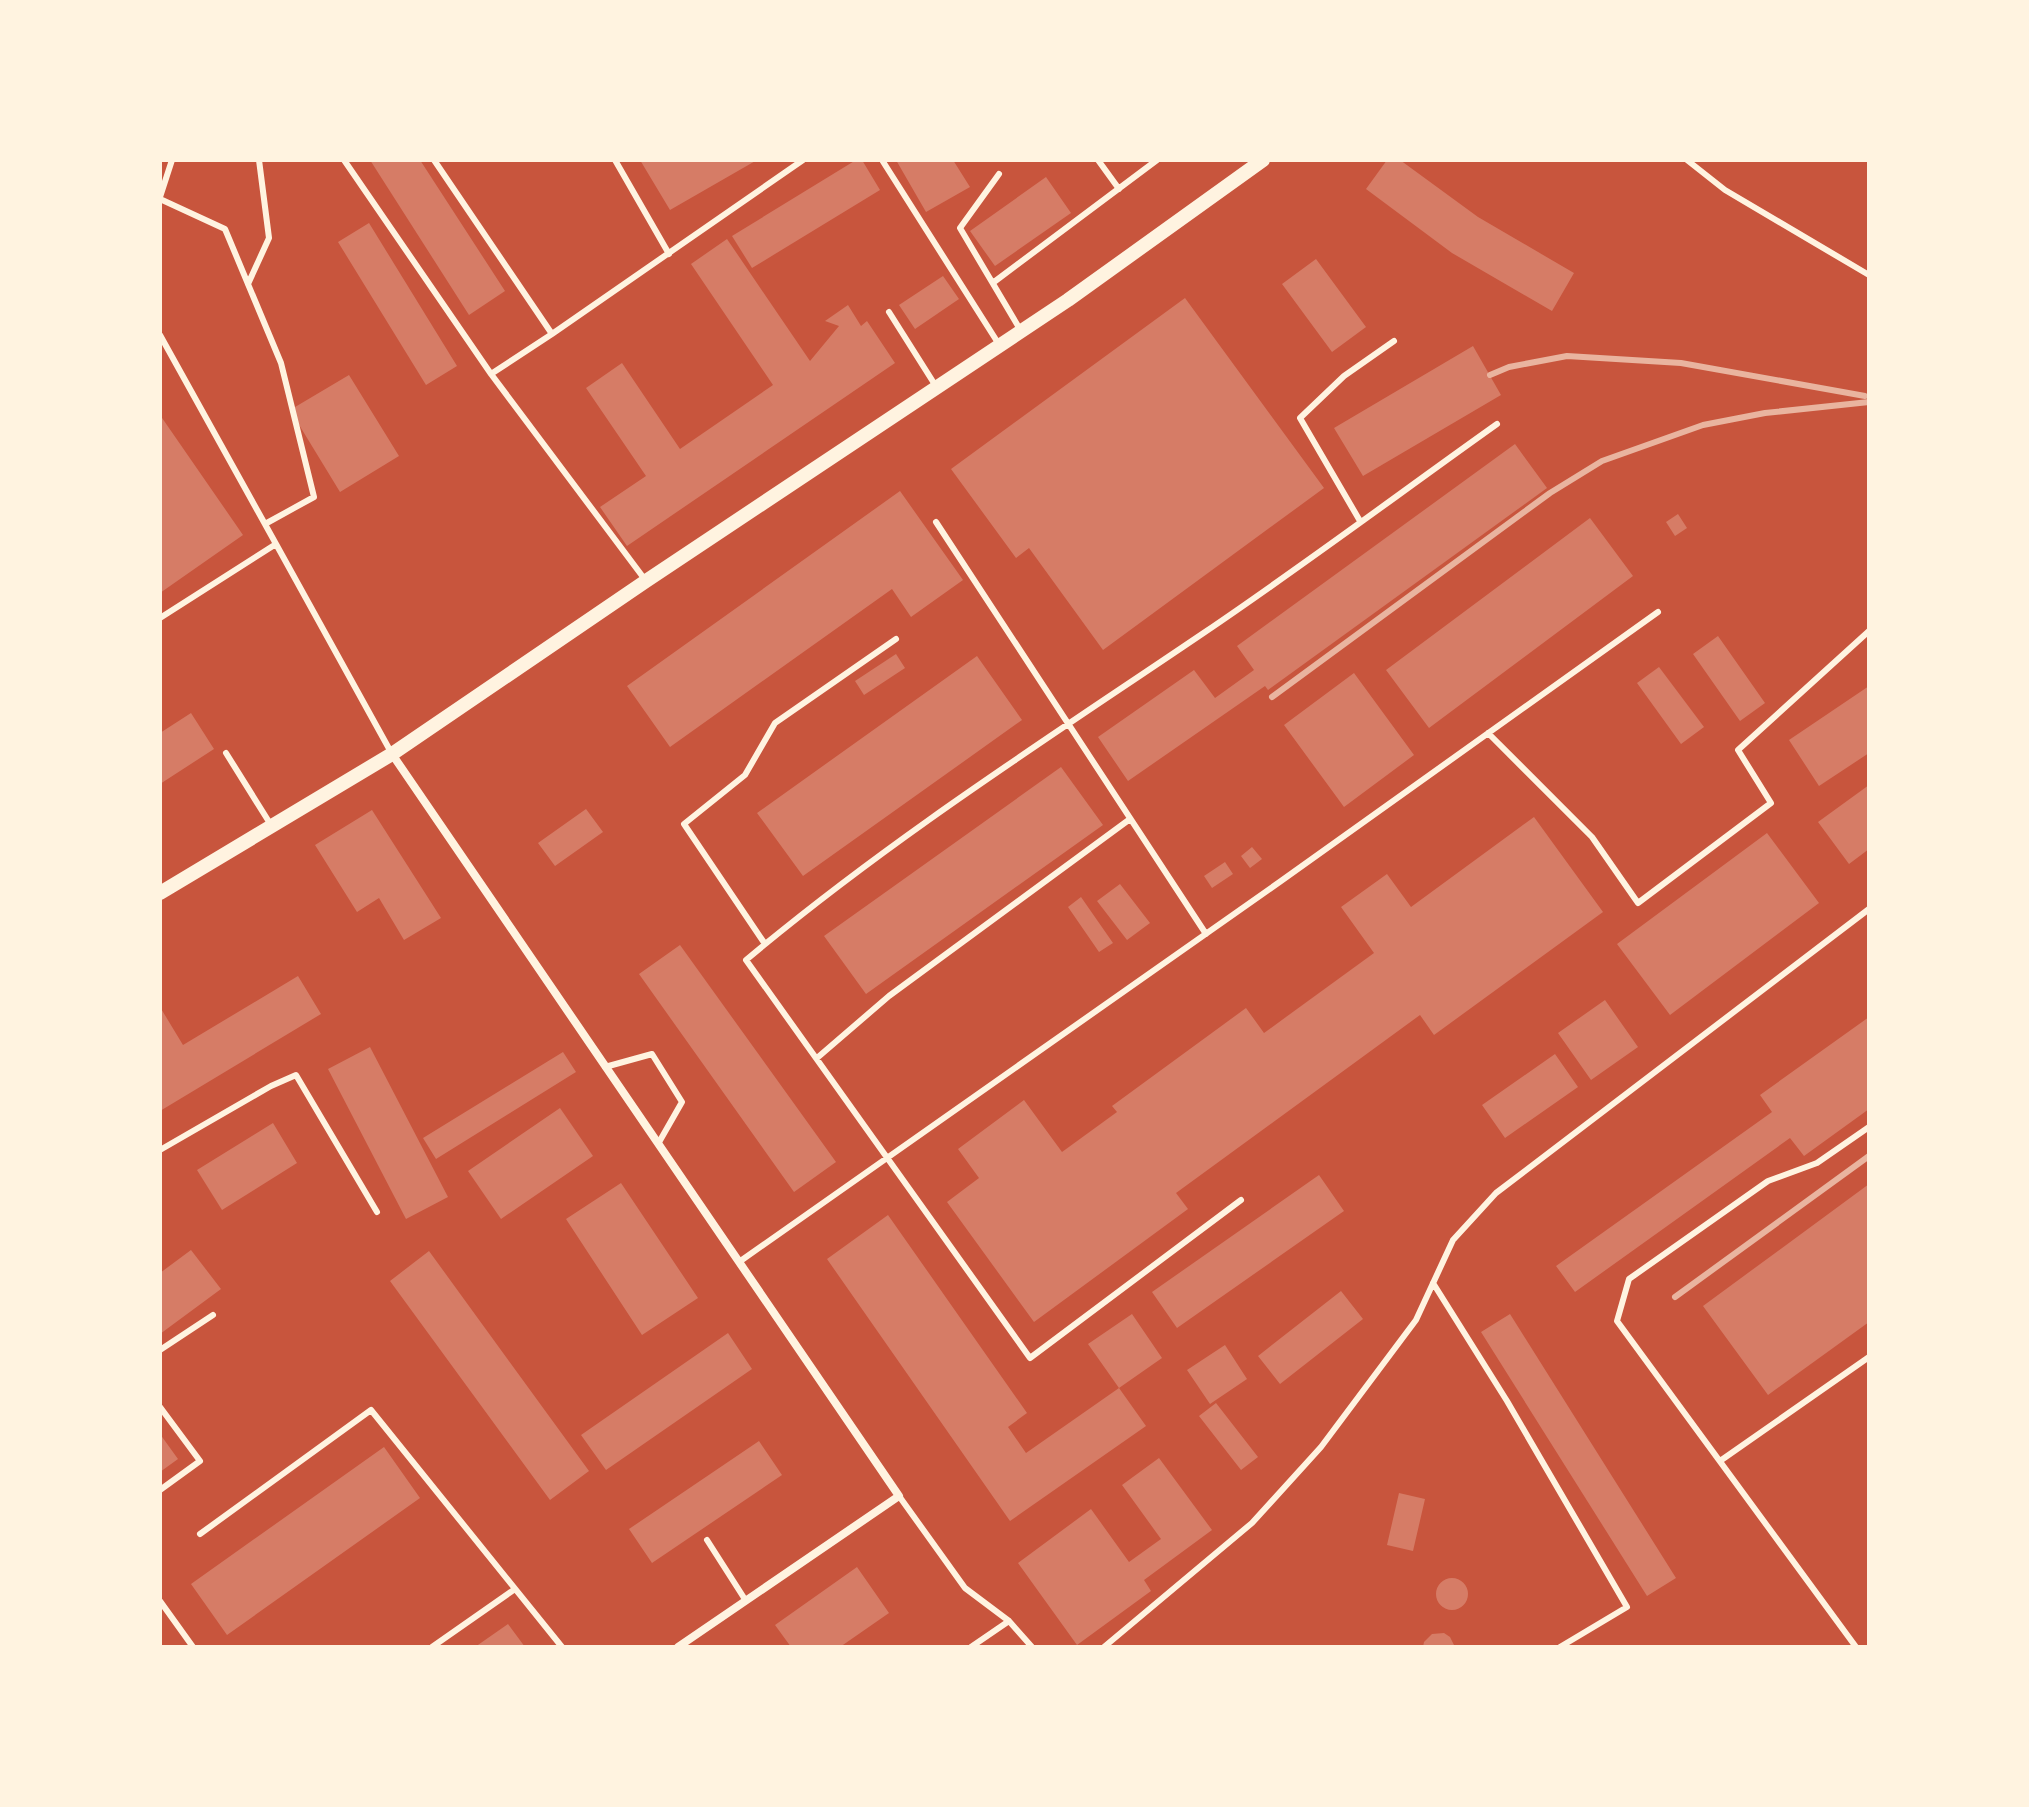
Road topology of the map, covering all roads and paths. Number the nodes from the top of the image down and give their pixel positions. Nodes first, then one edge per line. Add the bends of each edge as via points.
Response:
1 (172, 160) edge
2 (259, 160) edge
3 (344, 160) edge
4 (434, 160) edge
5 (615, 160) edge
6 (803, 160) edge
7 (882, 160) edge
8 (1098, 160) edge
9 (1157, 160) edge
10 (1263, 160) edge
11 (1687, 160) edge
12 (999, 174) dead end
13 (1119, 189) junction
14 (160, 198) edge
15 (669, 254) junction
16 (1869, 275) edge
17 (994, 282) junction
18 (248, 284) junction
19 (889, 312) dead end
20 (1021, 331) junction
21 (552, 334) junction
22 (160, 335) edge
23 (1394, 341) dead end
24 (1000, 346) junction
25 (491, 374) junction
26 (937, 388) junction
27 (1497, 424) dead end
28 (1360, 521) junction
29 (936, 522) dead end
30 (265, 524) junction
31 (276, 544) junction
32 (646, 581) junction
33 (1658, 612) dead end
34 (160, 618) edge
35 (1869, 631) edge
36 (896, 639) dead end
37 (1068, 723) junction
38 (1488, 733) junction
39 (226, 753) dead end
40 (392, 754) junction
41 (1130, 819) junction
42 (272, 826) junction
43 (160, 893) edge
44 (1869, 909) edge
45 (1206, 934) junction
46 (765, 944) junction
47 (817, 1058) junction
48 (605, 1067) junction
49 (1869, 1127) edge
50 (658, 1144) junction
51 (160, 1150) edge
52 (886, 1158) junction
53 (1241, 1200) dead end
54 (377, 1212) dead end
55 (739, 1262) junction
56 (1433, 1283) junction
57 (213, 1315) dead end
58 (160, 1350) edge
59 (1869, 1357) edge
60 (160, 1407) edge
61 (1720, 1461) junction
62 (160, 1490) edge
63 (899, 1496) junction
64 (200, 1534) dead end
65 (707, 1540) dead end
66 (515, 1589) junction
67 (160, 1601) edge
68 (746, 1601) junction
69 (1009, 1621) junction
70 (193, 1647) edge
71 (432, 1647) edge
72 (562, 1647) edge
73 (678, 1647) edge
74 (971, 1647) edge
75 (1032, 1647) edge
76 (1104, 1647) edge
77 (1560, 1647) edge
78 (1856, 1647) edge

1 - 14 lane
2 - 18 lane via 269,238
3 - 25 lane
4 - 21 lane
5 - 15 lane
6 - 15 lane
7 - 24 lane
8 - 13 lane
9 - 13 lane
10 - 20 street
11 - 16 lane via 1725,190
12 - 17 lane via 960,228
13 - 17 lane
14 - 18 lane via 225,229
15 - 21 lane
17 - 20 lane
18 - 30 lane via 281,363 314,497
19 - 26 lane
20 - 24 street
21 - 25 lane
22 - 30 lane
23 - 28 lane via 1344,376 1300,418
24 - 26 street
25 - 32 lane
26 - 32 street
27 - 28 lane
28 - 37 lane
29 - 37 lane
30 - 31 lane
31 - 34 lane
31 - 40 lane
32 - 40 street
33 - 38 lane
35 - 38 lane via 1738,750 1771,803 1638,903 1592,837
36 - 46 lane via 775,723 745,775 684,824
37 - 41 lane
37 - 46 lane
38 - 45 lane
39 - 42 lane
40 - 42 street
40 - 48 street
41 - 45 lane
41 - 47 lane via 889,996
42 - 43 street
44 - 56 lane via 1496,1193 1453,1240
45 - 52 lane
46 - 47 lane via 746,960
47 - 52 lane
48 - 50 street
48 - 50 lane via 652,1054 682,1102
49 - 61 lane via 1817,1163 1768,1181 1629,1279 1617,1321
50 - 55 street
51 - 54 lane via 296,1075
52 - 53 lane via 1030,1358
52 - 55 lane
55 - 63 street
56 - 76 lane via 1416,1320 1321,1447 1252,1523
56 - 77 lane via 1627,1607
57 - 58 lane
59 - 61 lane
60 - 62 lane via 200,1461
61 - 78 lane
63 - 68 street
63 - 69 lane via 965,1588
64 - 66 lane via 371,1410
65 - 68 lane
66 - 71 lane
66 - 72 lane
67 - 70 lane
68 - 73 street
69 - 74 lane
69 - 75 lane

